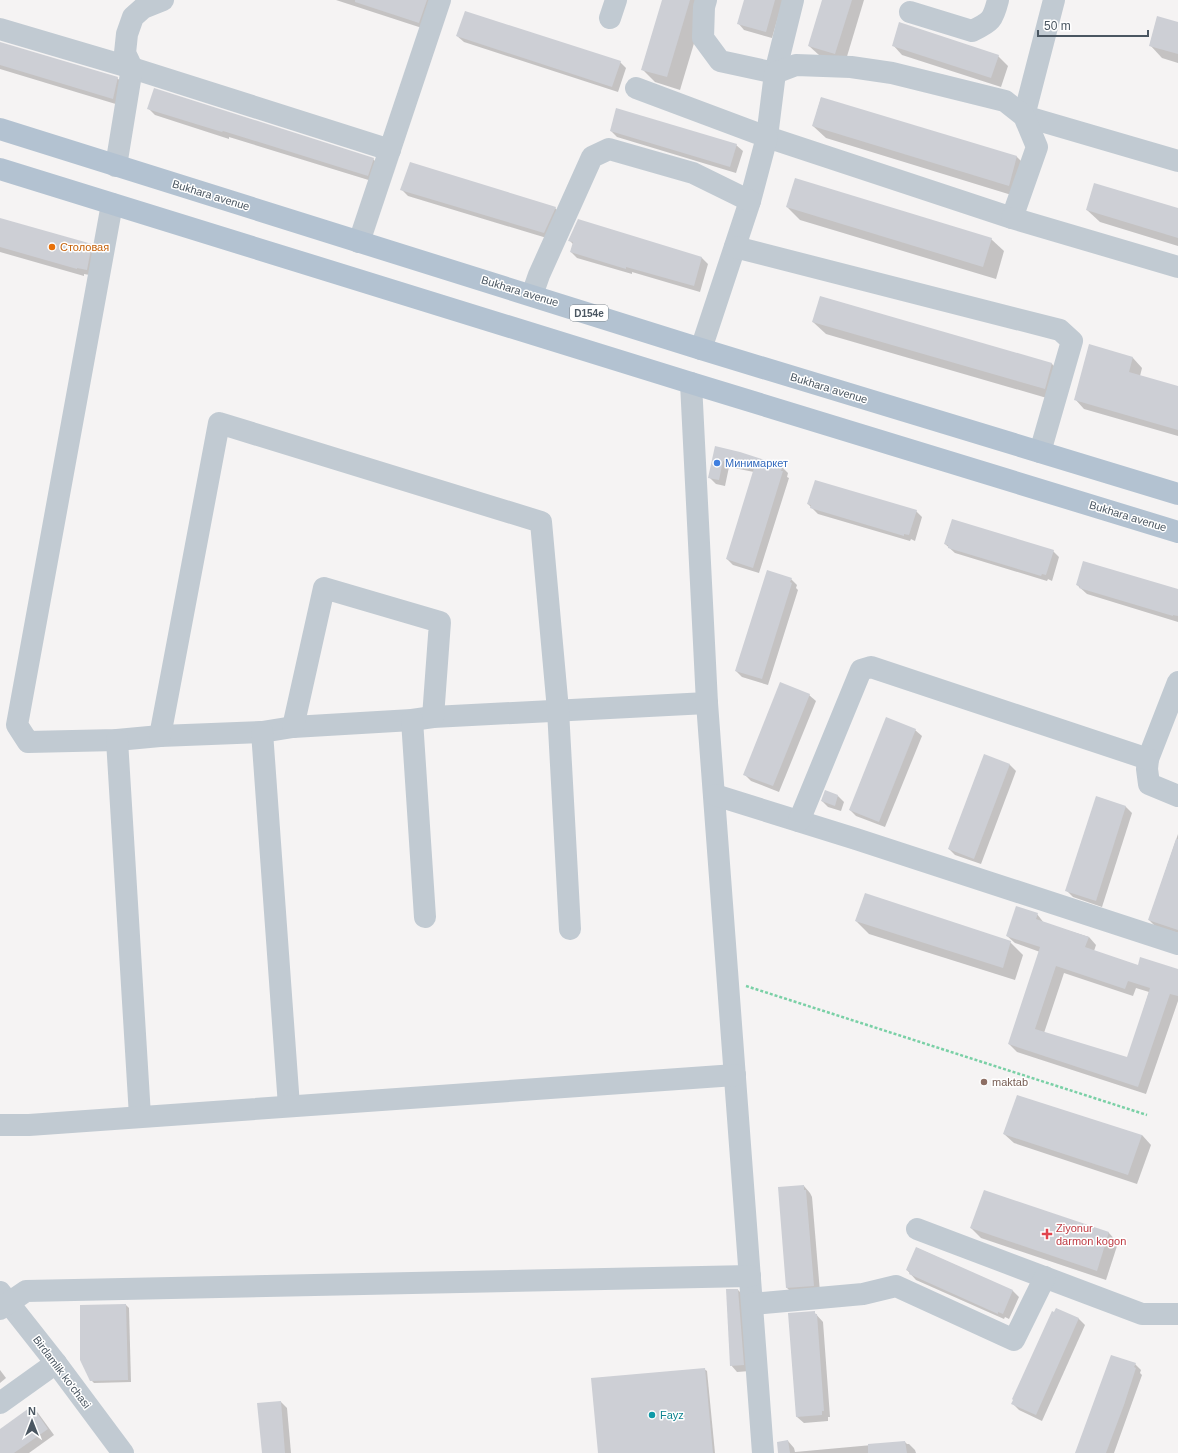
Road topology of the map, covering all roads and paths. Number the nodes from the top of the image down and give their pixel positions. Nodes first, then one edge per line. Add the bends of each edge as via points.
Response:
1 (163, 0) edge
2 (440, 0) edge
3 (706, 0) edge
4 (793, 0) edge
5 (998, 0) edge
6 (1054, 0) edge
7 (910, 12) dead end
8 (0, 29) edge
9 (132, 68) junction
10 (775, 73) junction
11 (636, 88) dead end
12 (1024, 116) junction
13 (0, 129) edge
14 (768, 137) junction
15 (390, 150) junction
16 (1178, 161) edge
17 (116, 166) junction
18 (0, 169) edge
19 (750, 200) junction
20 (112, 204) junction
21 (1012, 218) junction
22 (359, 242) junction
23 (735, 247) junction
24 (1178, 267) edge
25 (532, 295) junction
26 (701, 349) junction
27 (691, 383) junction
28 (1040, 452) junction
29 (1178, 494) edge
30 (1178, 532) edge
31 (1178, 682) edge
32 (707, 703) junction
33 (558, 710) junction
34 (422, 719) junction
35 (293, 727) junction
36 (262, 732) junction
37 (160, 736) junction
38 (117, 740) junction
39 (1148, 759) junction
40 (715, 795) junction
41 (1178, 796) edge
42 (800, 821) junction
43 (425, 917) dead end
44 (570, 930) dead end
45 (1178, 944) edge
46 (728, 981) junction
47 (735, 1075) junction
48 (290, 1106) junction
49 (1147, 1115) dead end
50 (140, 1116) junction
51 (0, 1125) edge
52 (917, 1229) dead end
53 (750, 1276) junction
54 (1045, 1277) junction
55 (3, 1301) edge
56 (752, 1304) junction
57 (1178, 1314) edge
58 (56, 1363) junction
59 (0, 1403) edge
60 (123, 1453) edge
61 (763, 1453) edge

1 - 9 street via 143,8 133,17 127,34 125,53
2 - 15 street
3 - 10 street via 703,38 720,61
4 - 10 street
5 - 7 street via 994,16 985,25 972,31
6 - 12 street
8 - 9 street
9 - 15 street
9 - 17 street
10 - 12 street via 796,65 851,67 892,73 1005,101
10 - 14 street
11 - 14 street
12 - 16 street
12 - 21 street via 1037,147
13 - 17 main road, Bukhara avenue / D154e
14 - 19 street
14 - 21 street
15 - 22 street
17 - 22 main road, Bukhara avenue / D154e
18 - 20 main road, Bukhara avenue
19 - 23 street
19 - 25 street via 693,173 609,149 592,157 538,275
20 - 27 main road, Bukhara avenue
20 - 38 street via 17,725 28,742
21 - 24 street
22 - 25 main road, Bukhara avenue / D154e
23 - 26 street
23 - 28 street via 1060,330 1072,341
25 - 26 main road, Bukhara avenue / D154e
26 - 28 main road, Bukhara avenue / D154e
27 - 30 main road, Bukhara avenue
27 - 32 street
28 - 29 main road, Bukhara avenue / D154e
31 - 39 street
32 - 33 street
32 - 40 street
33 - 34 street
33 - 37 street via 541,522 219,423
33 - 44 street
34 - 35 street
34 - 35 street via 440,622 324,588
34 - 43 street
35 - 36 street
36 - 37 street
36 - 48 street
37 - 38 street
38 - 50 street
39 - 41 street via 1150,784
39 - 42 street via 871,667 861,670
40 - 42 street
40 - 46 street
42 - 45 street
46 - 47 street
46 - 49 path
47 - 48 street
47 - 53 street
48 - 50 street
50 - 51 street
52 - 54 street
53 - 55 street via 26,1291
53 - 56 street
54 - 56 street via 1014,1340 896,1286 863,1294
54 - 57 street via 1142,1314
55 - 58 street, Birdamlik ko'chasi
56 - 61 street
58 - 59 street
58 - 60 street, Birdamlik ko'chasi

